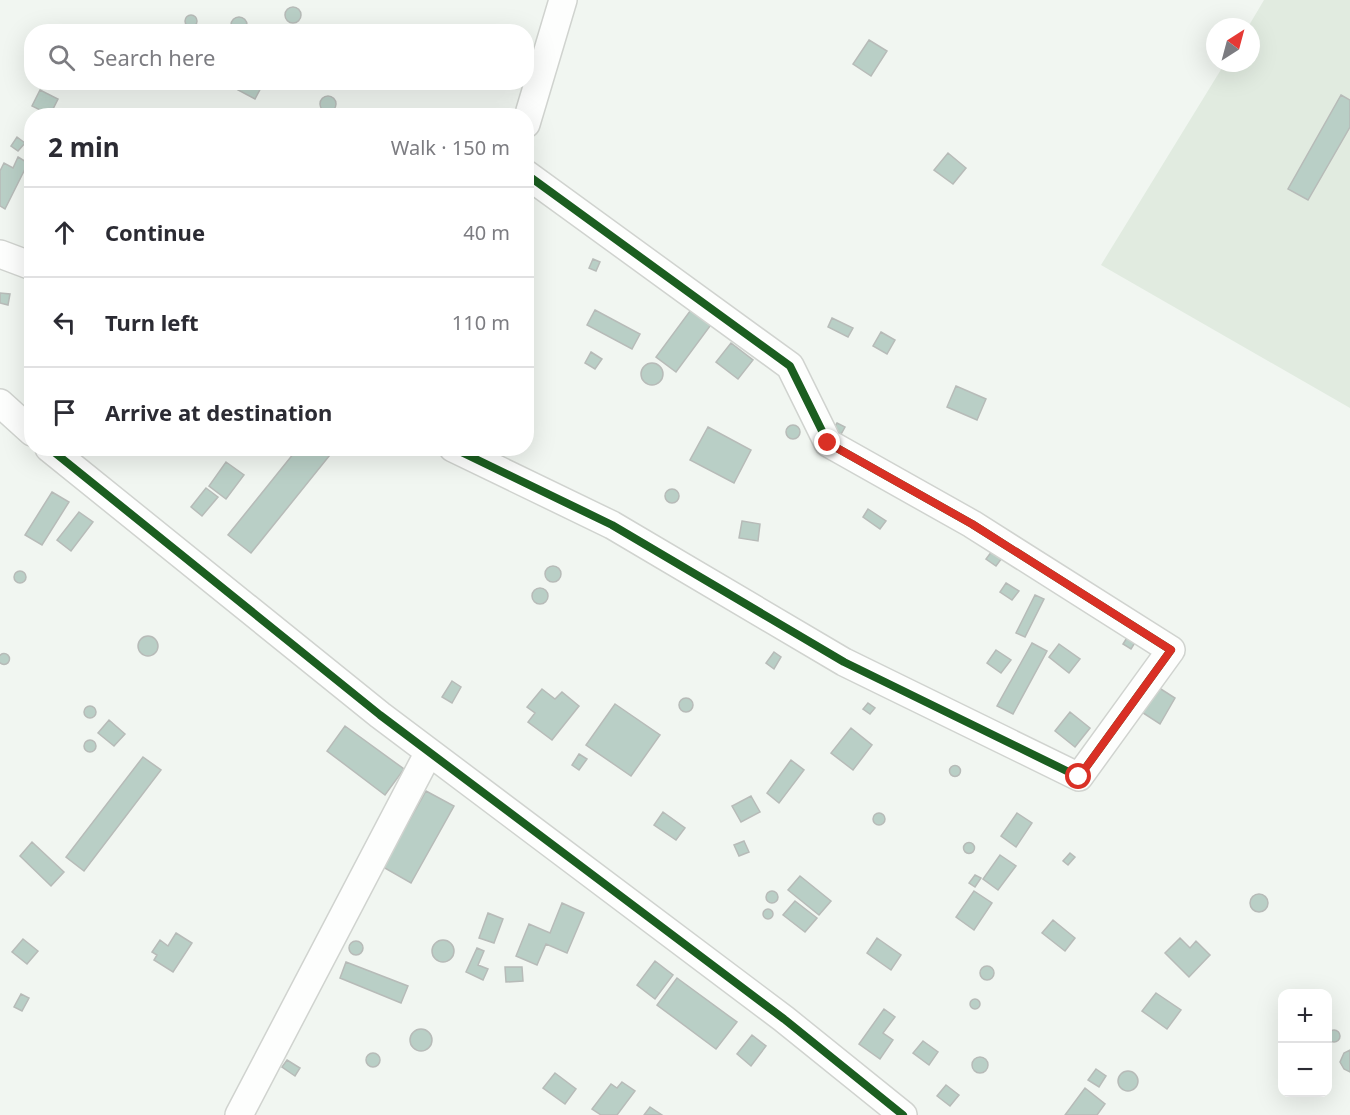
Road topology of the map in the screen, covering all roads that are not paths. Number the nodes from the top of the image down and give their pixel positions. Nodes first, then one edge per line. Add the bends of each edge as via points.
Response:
1 (563, 0) edge
2 (531, 108) edge
3 (534, 180) edge
4 (0, 254) edge
5 (24, 263) edge
6 (0, 403) edge
7 (24, 425) edge
8 (59, 456) edge
9 (470, 456) edge
10 (429, 752) junction
11 (239, 1115) edge
12 (903, 1115) edge

1 - 2 street
3 - 9 street via 790,366 828,443 972,524 1171,650 1079,777 844,662 612,525
4 - 5 street
6 - 7 street
8 - 10 street
10 - 11 street
10 - 12 street via 784,1018

